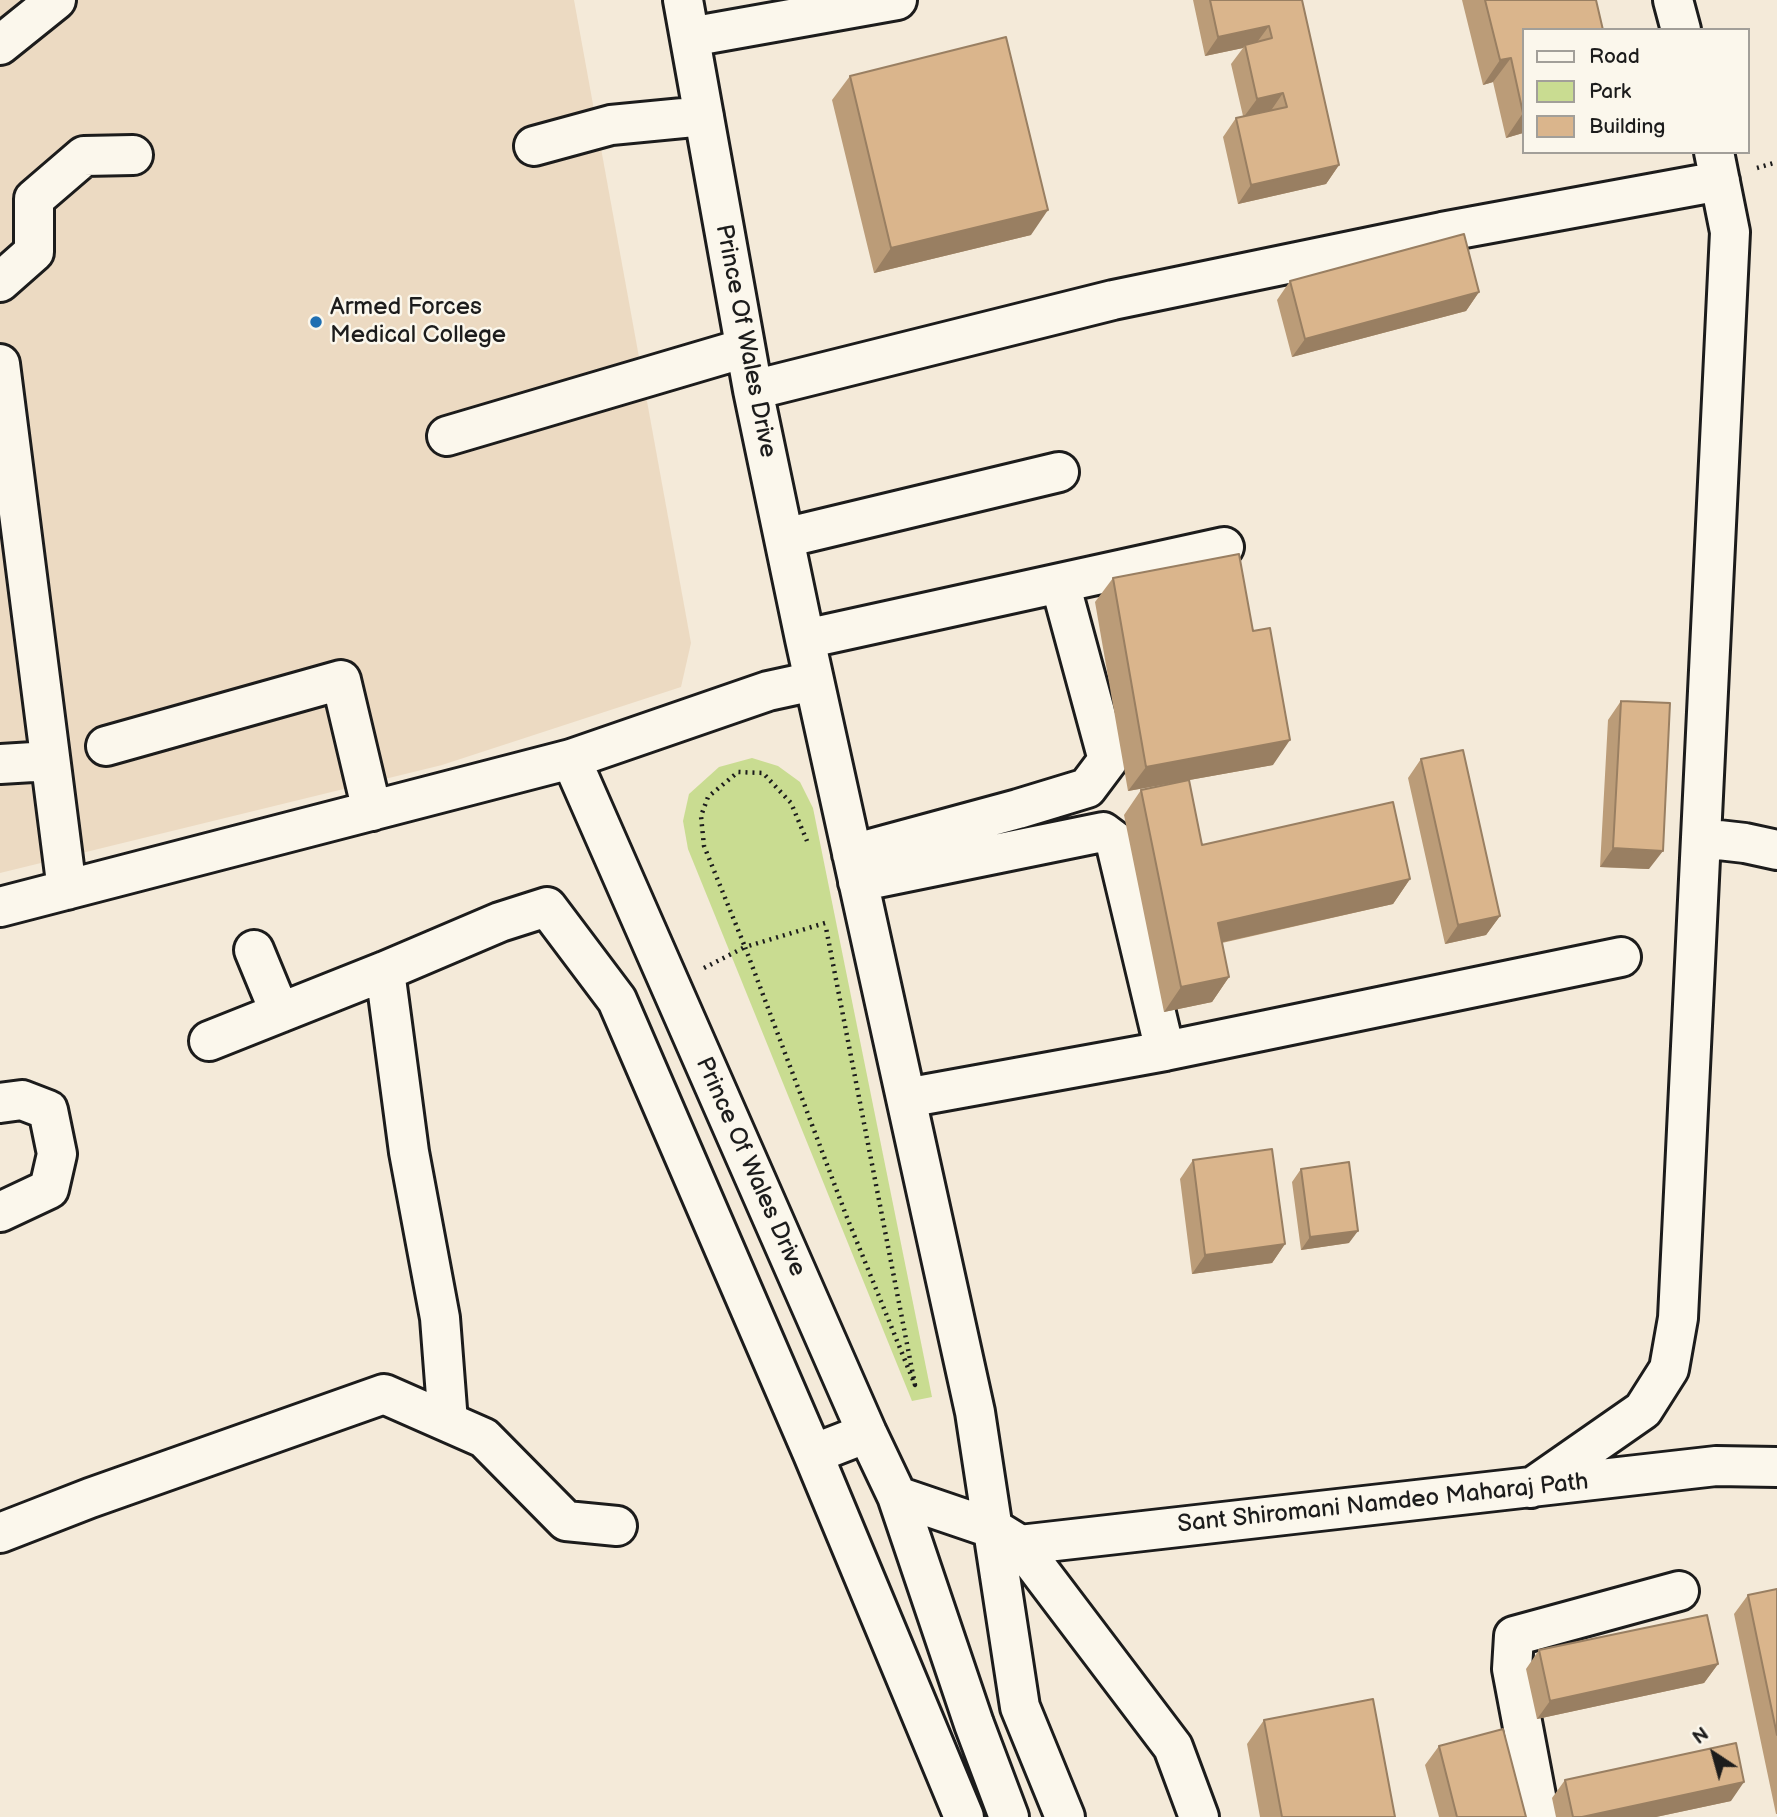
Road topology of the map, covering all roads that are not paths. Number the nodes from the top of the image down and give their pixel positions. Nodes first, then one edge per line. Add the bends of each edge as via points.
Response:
1 (56, 0) edge
2 (683, 0) edge
3 (897, 0) edge
4 (1673, 0) edge
5 (1680, 28) edge
6 (690, 37) junction
7 (0, 45) edge
8 (704, 116) junction
9 (534, 146) dead end
10 (133, 155) dead end
11 (1717, 167) edge
12 (0, 282) edge
13 (745, 348) junction
14 (0, 364) edge
15 (753, 390) junction
16 (447, 436) dead end
17 (1059, 472) dead end
18 (784, 538) junction
19 (1224, 547) dead end
20 (1060, 583) junction
21 (805, 639) junction
22 (814, 681) junction
23 (106, 746) dead end
24 (571, 759) junction
25 (50, 761) junction
26 (0, 764) edge
27 (372, 811) junction
28 (1701, 838) junction
29 (1777, 850) edge
30 (855, 868) junction
31 (67, 890) junction
32 (0, 907) edge
33 (254, 950) dead end
34 (1621, 957) dead end
35 (385, 971) junction
36 (280, 1013) junction
37 (209, 1041) dead end
38 (1166, 1051) junction
39 (906, 1098) junction
40 (0, 1103) edge
41 (0, 1212) edge
42 (448, 1422) junction
43 (867, 1433) junction
44 (813, 1454) junction
45 (1777, 1467) edge
46 (1531, 1488) junction
47 (897, 1496) junction
48 (617, 1526) dead end
49 (0, 1533) edge
50 (1007, 1537) junction
51 (1679, 1591) dead end
52 (964, 1817) edge
53 (1009, 1817) edge
54 (1065, 1817) edge
55 (1199, 1817) edge
56 (1540, 1817) edge

1 - 7 street
2 - 6 street, Prince Of Wales Drive
3 - 6 street
4 - 5 street
6 - 8 street, Prince Of Wales Drive
8 - 9 street via 611,125
8 - 13 street, Prince Of Wales Drive
10 - 12 street via 84,156 34,199 34,252
11 - 15 street via 1442,232 1126,298
11 - 28 street via 1730,232
13 - 15 street, Prince Of Wales Drive
13 - 16 street
14 - 25 street
15 - 18 street, Prince Of Wales Drive
17 - 18 street
18 - 21 street, Prince Of Wales Drive
19 - 20 street
20 - 21 street
20 - 30 street via 1108,760 1087,788
21 - 22 street, Prince Of Wales Drive
22 - 24 street via 768,691
22 - 30 street, Prince Of Wales Drive
23 - 27 street via 341,680
24 - 27 street
24 - 43 street, Prince Of Wales Drive
25 - 26 street
25 - 31 street
27 - 31 street
28 - 29 street
28 - 46 street via 1678,1318 1669,1369 1643,1410
30 - 38 street via 1103,832 1115,841
30 - 39 street, Prince Of Wales Drive
31 - 32 street
33 - 36 street
34 - 38 street
35 - 36 street
35 - 42 street via 409,1152 440,1318
35 - 44 street via 547,907 617,1000
36 - 37 street
38 - 39 street
39 - 50 street, Prince Of Wales Drive
40 - 41 street via 22,1100 48,1110 57,1154 49,1189
42 - 48 street via 484,1438 566,1521
42 - 49 street via 384,1394
43 - 44 street
43 - 47 street, Prince Of Wales Drive
44 - 52 street
45 - 46 street, Sant Shiromani Namdeo Maharaj Path via 1716,1466
46 - 50 street, Sant Shiromani Namdeo Maharaj Path
47 - 50 street
47 - 53 street, Prince Of Wales Drive
50 - 54 street, Prince Of Wales Drive via 1020,1707
50 - 55 street via 1173,1747
51 - 56 street via 1514,1636 1512,1669

